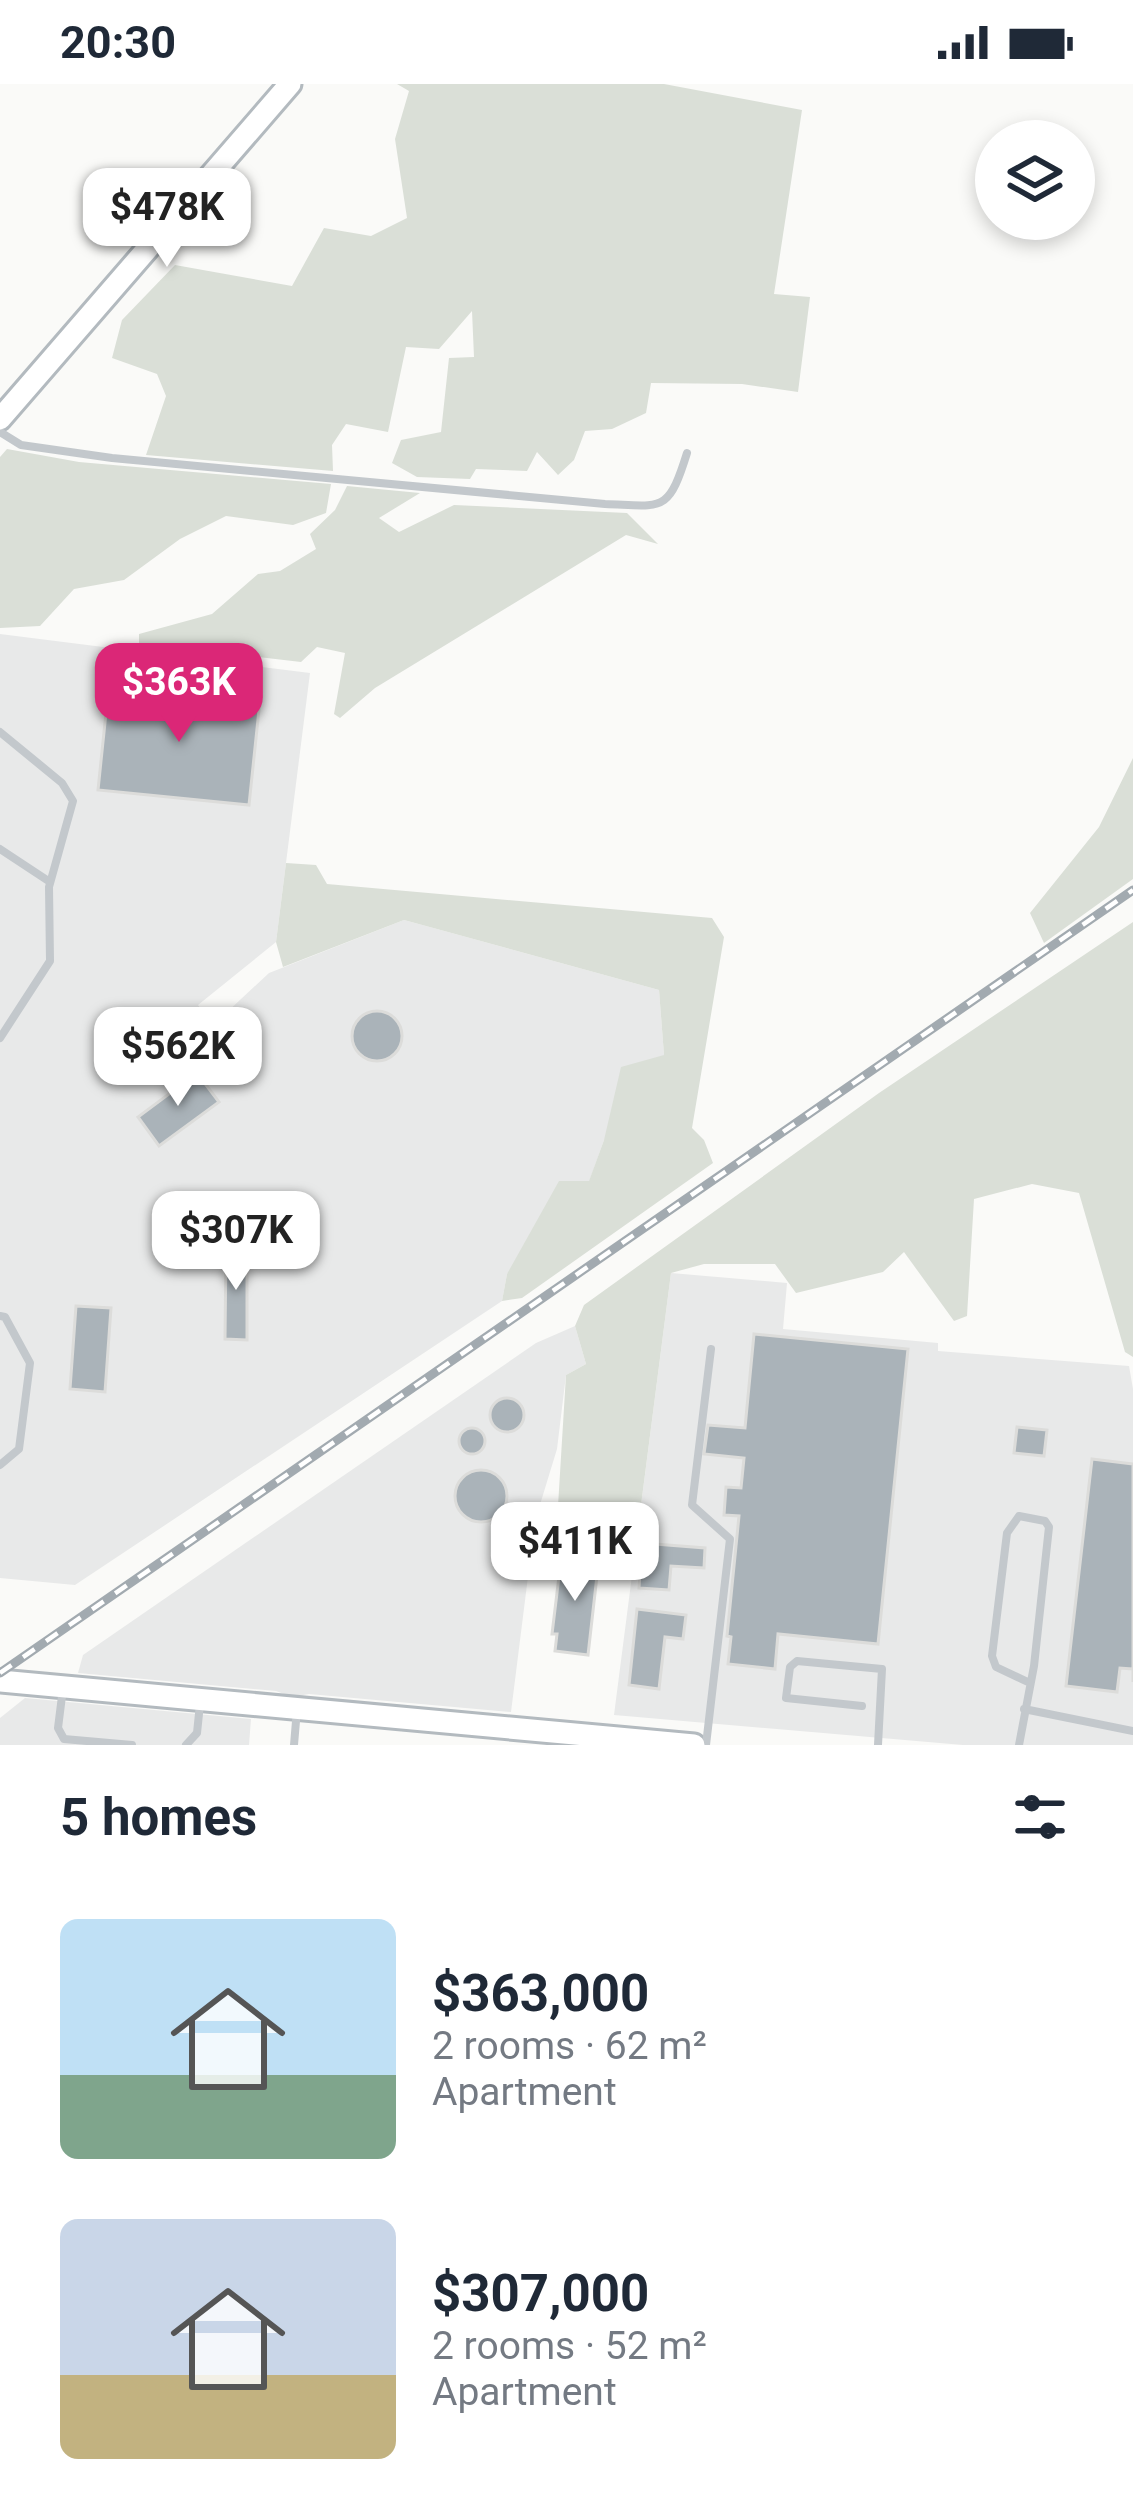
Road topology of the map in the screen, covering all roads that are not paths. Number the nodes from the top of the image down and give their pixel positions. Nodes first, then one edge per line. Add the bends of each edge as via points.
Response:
1 (290, 84) edge
2 (0, 419) edge
3 (0, 432) edge
4 (687, 454) dead end
5 (0, 732) edge
6 (0, 849) edge
7 (50, 882) junction
8 (0, 1038) edge
9 (0, 1316) edge
10 (711, 1349) dead end
11 (0, 1465) edge
12 (0, 1681) edge
13 (1030, 1683) junction
14 (63, 1687) junction
15 (200, 1699) junction
16 (862, 1706) dead end
17 (297, 1707) junction
18 (1024, 1709) junction
19 (1133, 1731) edge
20 (470, 1734) edge
21 (132, 1745) edge
22 (186, 1745) edge
23 (294, 1745) edge
24 (694, 1745) edge
25 (706, 1745) edge
26 (878, 1745) edge
27 (1019, 1745) edge

1 - 2 main road
3 - 4 lane via 21,445 112,458 659,506
5 - 7 lane via 73,801
6 - 7 lane
7 - 8 lane via 50,962
9 - 11 lane via 30,1363 19,1449
10 - 25 lane via 692,1505 730,1539
12 - 14 main road
13 - 13 lane via 1049,1527 1019,1516 1007,1533 992,1656 996,1667
13 - 18 lane
14 - 15 main road
14 - 21 lane via 64,1739
15 - 17 main road
15 - 22 lane via 196,1733
16 - 26 lane via 786,1698 790,1667 797,1661 882,1669
17 - 20 main road
17 - 23 lane
18 - 19 lane
18 - 27 lane
20 - 24 main road

